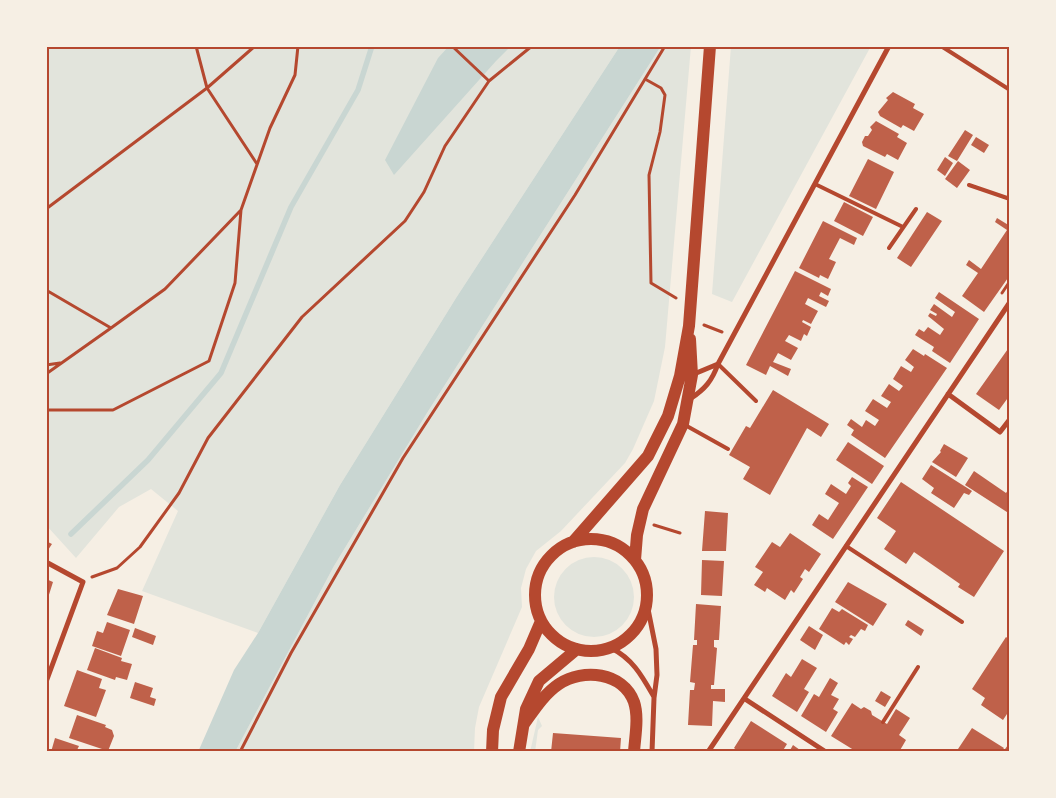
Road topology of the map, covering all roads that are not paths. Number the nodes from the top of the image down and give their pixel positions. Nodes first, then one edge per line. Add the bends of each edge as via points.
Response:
1 (710, 46) edge
2 (889, 46) edge
3 (940, 46) edge
4 (1010, 90) edge
5 (815, 184) junction
6 (969, 185) dead end
7 (1010, 200) edge
8 (916, 209) dead end
9 (903, 227) junction
10 (889, 248) dead end
11 (1010, 302) edge
12 (718, 364) junction
13 (686, 375) junction
14 (948, 394) junction
15 (689, 399) junction
16 (756, 401) dead end
17 (1010, 420) edge
18 (683, 424) junction
19 (728, 448) dead end
20 (573, 542) junction
21 (846, 546) junction
22 (635, 560) junction
23 (46, 562) edge
24 (647, 604) junction
25 (541, 621) junction
26 (962, 622) dead end
27 (611, 648) junction
28 (577, 649) junction
29 (918, 667) dead end
30 (46, 682) edge
31 (654, 698) junction
32 (745, 699) junction
33 (883, 722) dead end
34 (524, 724) junction
35 (492, 752) edge
36 (519, 752) edge
37 (634, 752) edge
38 (652, 752) edge
39 (708, 752) edge
40 (826, 752) edge

1 - 13 main road
2 - 5 street
3 - 4 lane
5 - 9 lane
5 - 12 street
6 - 7 lane
8 - 9 lane
9 - 10 lane
11 - 14 street
12 - 13 street via 703,372
12 - 15 street via 706,388
12 - 16 lane
13 - 15 main road
13 - 20 main road via 648,456
14 - 17 street via 1000,432
14 - 21 street
15 - 18 main road
18 - 19 lane
18 - 22 main road via 643,509
20 - 22 main road via 605,540 620,546
20 - 25 main road via 559,549 539,574 535,589
21 - 26 lane
21 - 32 street
22 - 24 main road via 647,586
23 - 30 street via 81,580
24 - 27 main road via 635,631
24 - 31 street via 658,675
25 - 28 main road via 550,634
25 - 35 main road via 501,697 493,730
27 - 28 main road
27 - 31 street via 633,664
28 - 34 main road via 539,681 526,708
29 - 33 lane
31 - 38 street
32 - 39 street
32 - 40 street
34 - 36 main road
34 - 37 main road via 542,699 560,683 584,674 606,676 627,691 634,704

